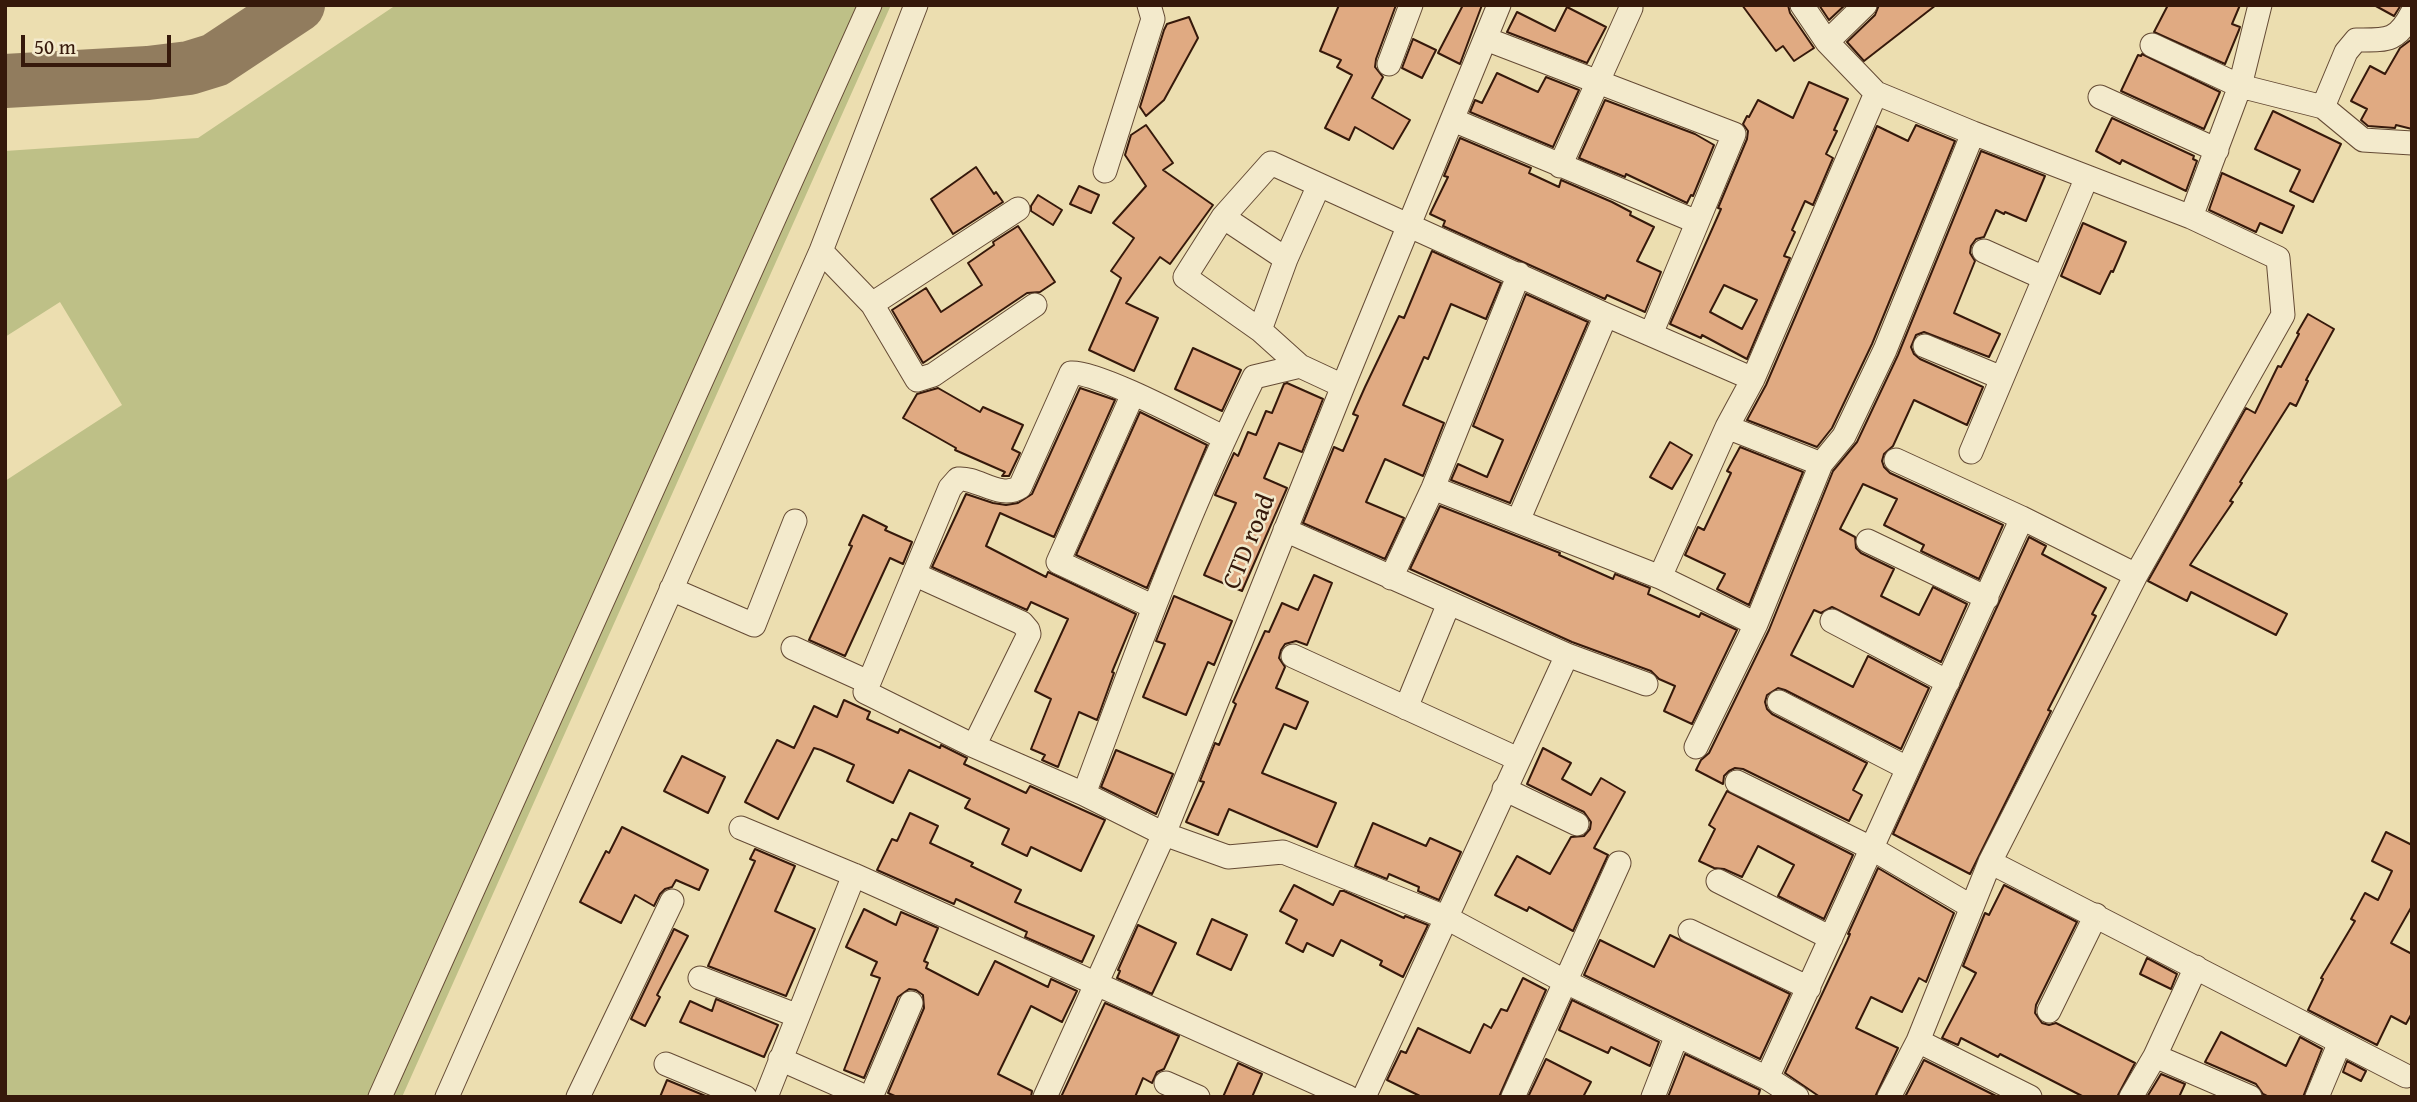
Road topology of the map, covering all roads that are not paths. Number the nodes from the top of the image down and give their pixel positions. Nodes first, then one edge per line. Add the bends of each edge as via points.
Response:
1 (870, 5) edge
2 (916, 5) edge
3 (1149, 5) edge
4 (1411, 5) edge
5 (1499, 5) edge
6 (1802, 5) edge
7 (1865, 5) edge
8 (2260, 5) edge
9 (1631, 8) dead end
10 (2412, 13) edge
11 (1486, 39) junction
12 (1828, 41) junction
13 (2152, 45) dead end
14 (1389, 64) dead end
15 (1596, 83) junction
16 (2240, 86) junction
17 (1876, 93) junction
18 (2100, 97) dead end
19 (2323, 107) junction
20 (1453, 120) junction
21 (1973, 133) junction
22 (2412, 143) edge
23 (2217, 150) junction
24 (1560, 166) junction
25 (1105, 171) dead end
26 (2087, 177) junction
27 (1319, 185) junction
28 (1018, 209) dead end
29 (1223, 217) junction
30 (2191, 217) junction
31 (1697, 222) junction
32 (1409, 225) junction
33 (821, 251) junction
34 (1984, 251) dead end
35 (1286, 258) junction
36 (1519, 274) junction
37 (2044, 278) junction
38 (872, 304) junction
39 (1035, 305) dead end
40 (1606, 315) junction
41 (1260, 330) junction
42 (1651, 334) junction
43 (1926, 346) dead end
44 (1300, 366) junction
45 (2002, 378) junction
46 (1753, 379) junction
47 (1343, 386) junction
48 (1133, 394) junction
49 (1727, 427) junction
50 (1225, 438) junction
51 (1970, 452) dead end
52 (1896, 460) dead end
53 (1821, 464) junction
54 (1433, 488) junction
55 (2022, 518) junction
56 (795, 521) dead end
57 (1518, 521) junction
58 (1285, 530) junction
59 (1868, 541) dead end
60 (914, 574) junction
61 (2136, 575) junction
62 (1660, 577) junction
63 (1391, 578) junction
64 (671, 589) junction
65 (1987, 598) junction
66 (1449, 603) junction
67 (1154, 607) junction
68 (1832, 621) dead end
69 (1756, 624) junction
70 (793, 648) dead end
71 (1567, 655) junction
72 (1293, 656) dead end
73 (868, 682) junction
74 (1948, 682) junction
75 (1646, 684) dead end
76 (1779, 702) dead end
77 (1406, 708) junction
78 (974, 746) junction
79 (1696, 747) dead end
80 (1518, 759) junction
81 (1907, 768) junction
82 (1737, 782) dead end
83 (1504, 789) junction
84 (1084, 794) junction
85 (1577, 824) dead end
86 (741, 828) dead end
87 (1164, 834) junction
88 (1871, 848) junction
89 (1990, 862) junction
90 (1619, 863) dead end
91 (853, 875) junction
92 (1718, 881) dead end
93 (672, 901) dead end
94 (1972, 907) junction
95 (2096, 915) junction
96 (1445, 916) junction
97 (1690, 931) dead end
98 (1831, 938) junction
99 (2196, 967) junction
100 (700, 978) dead end
101 (1566, 982) junction
102 (1094, 984) junction
103 (1809, 988) junction
104 (911, 1003) dead end
105 (2049, 1010) dead end
106 (798, 1016) junction
107 (1677, 1035) junction
108 (1918, 1041) junction
109 (2340, 1042) junction
110 (2155, 1056) junction
111 (780, 1059) junction
112 (666, 1064) dead end
113 (2405, 1078) edge
114 (1166, 1083) dead end
115 (1768, 1086) edge
116 (380, 1097) edge
117 (447, 1097) edge
118 (578, 1097) edge
119 (745, 1097) edge
120 (766, 1097) edge
121 (869, 1097) edge
122 (1045, 1097) edge
123 (1198, 1097) edge
124 (1348, 1097) edge
125 (1364, 1097) edge
126 (1513, 1097) edge
127 (1653, 1097) edge
128 (1797, 1097) edge
129 (1889, 1097) edge
130 (2030, 1097) edge
131 (2131, 1097) edge
132 (2250, 1097) edge
133 (2318, 1097) edge

1 - 116 street
2 - 33 street
3 - 25 street via 1153,19
4 - 14 street
5 - 11 street, CTD road
6 - 12 street
7 - 12 street
8 - 16 street
9 - 15 street
10 - 19 street via 2399,35 2387,40 2356,40 2346,52
11 - 15 street
11 - 20 street, CTD road
12 - 17 street
13 - 16 street
15 - 24 street
15 - 31 street via 1734,134
16 - 19 street
16 - 23 street
17 - 21 street
17 - 46 street
18 - 23 street
19 - 22 street via 2363,140
20 - 24 street
20 - 32 street, CTD road
21 - 26 street
21 - 53 street via 1885,349 1844,436
23 - 30 street
24 - 31 street
26 - 30 street
26 - 37 street
27 - 29 street via 1271,163
27 - 32 street
27 - 35 street
28 - 38 street
29 - 35 street
29 - 41 street via 1185,276
30 - 61 street via 2278,258 2283,315
31 - 42 street
32 - 36 street
32 - 47 street, CTD road
33 - 38 street
33 - 64 street
34 - 37 street
35 - 41 street
36 - 40 street
36 - 54 street
37 - 45 street
38 - 39 street via 917,380 933,375
40 - 42 street
40 - 57 street
41 - 44 street
42 - 46 street
43 - 45 street
44 - 47 street
44 - 50 street via 1254,377
45 - 51 street
46 - 49 street
47 - 58 street, CTD road
48 - 50 street
48 - 60 street via 1071,373 1020,487 992,489 958,479
48 - 67 street via 1058,562
49 - 53 street
49 - 62 street
50 - 67 street
52 - 55 street
53 - 69 street
54 - 57 street
54 - 63 street
55 - 61 street
55 - 65 street
56 - 64 street via 754,625
57 - 62 street
58 - 63 street
58 - 87 street, CTD road
59 - 65 street
60 - 73 street
60 - 78 street via 1022,623 1028,630
61 - 89 street
62 - 69 street
63 - 66 street
64 - 117 street
65 - 74 street
66 - 71 street
66 - 77 street
67 - 84 street
68 - 74 street
69 - 79 street
70 - 73 street
71 - 75 street
71 - 80 street
72 - 77 street
73 - 78 street via 865,692
74 - 81 street
76 - 81 street
77 - 80 street
78 - 84 street
80 - 83 street
81 - 88 street
82 - 88 street
83 - 85 street
83 - 96 street
84 - 87 street
86 - 91 street
87 - 96 street via 1228,857 1283,852
87 - 102 street, CTD road
88 - 94 street
88 - 98 street
89 - 94 street
89 - 95 street
90 - 101 street
91 - 102 street
91 - 106 street
92 - 98 street
93 - 118 street
94 - 108 street
95 - 99 street
95 - 105 street
96 - 101 street
96 - 125 street
97 - 103 street
98 - 103 street
99 - 109 street
99 - 110 street
100 - 106 street
101 - 107 street
101 - 126 street
102 - 122 street, CTD road
102 - 124 street
103 - 115 street
104 - 121 street
106 - 111 street
107 - 115 street
107 - 127 street
108 - 129 street
108 - 130 street
109 - 113 street
109 - 133 street
110 - 131 street
110 - 132 street
111 - 120 street
111 - 121 street
112 - 119 street
114 - 123 street
115 - 128 street

